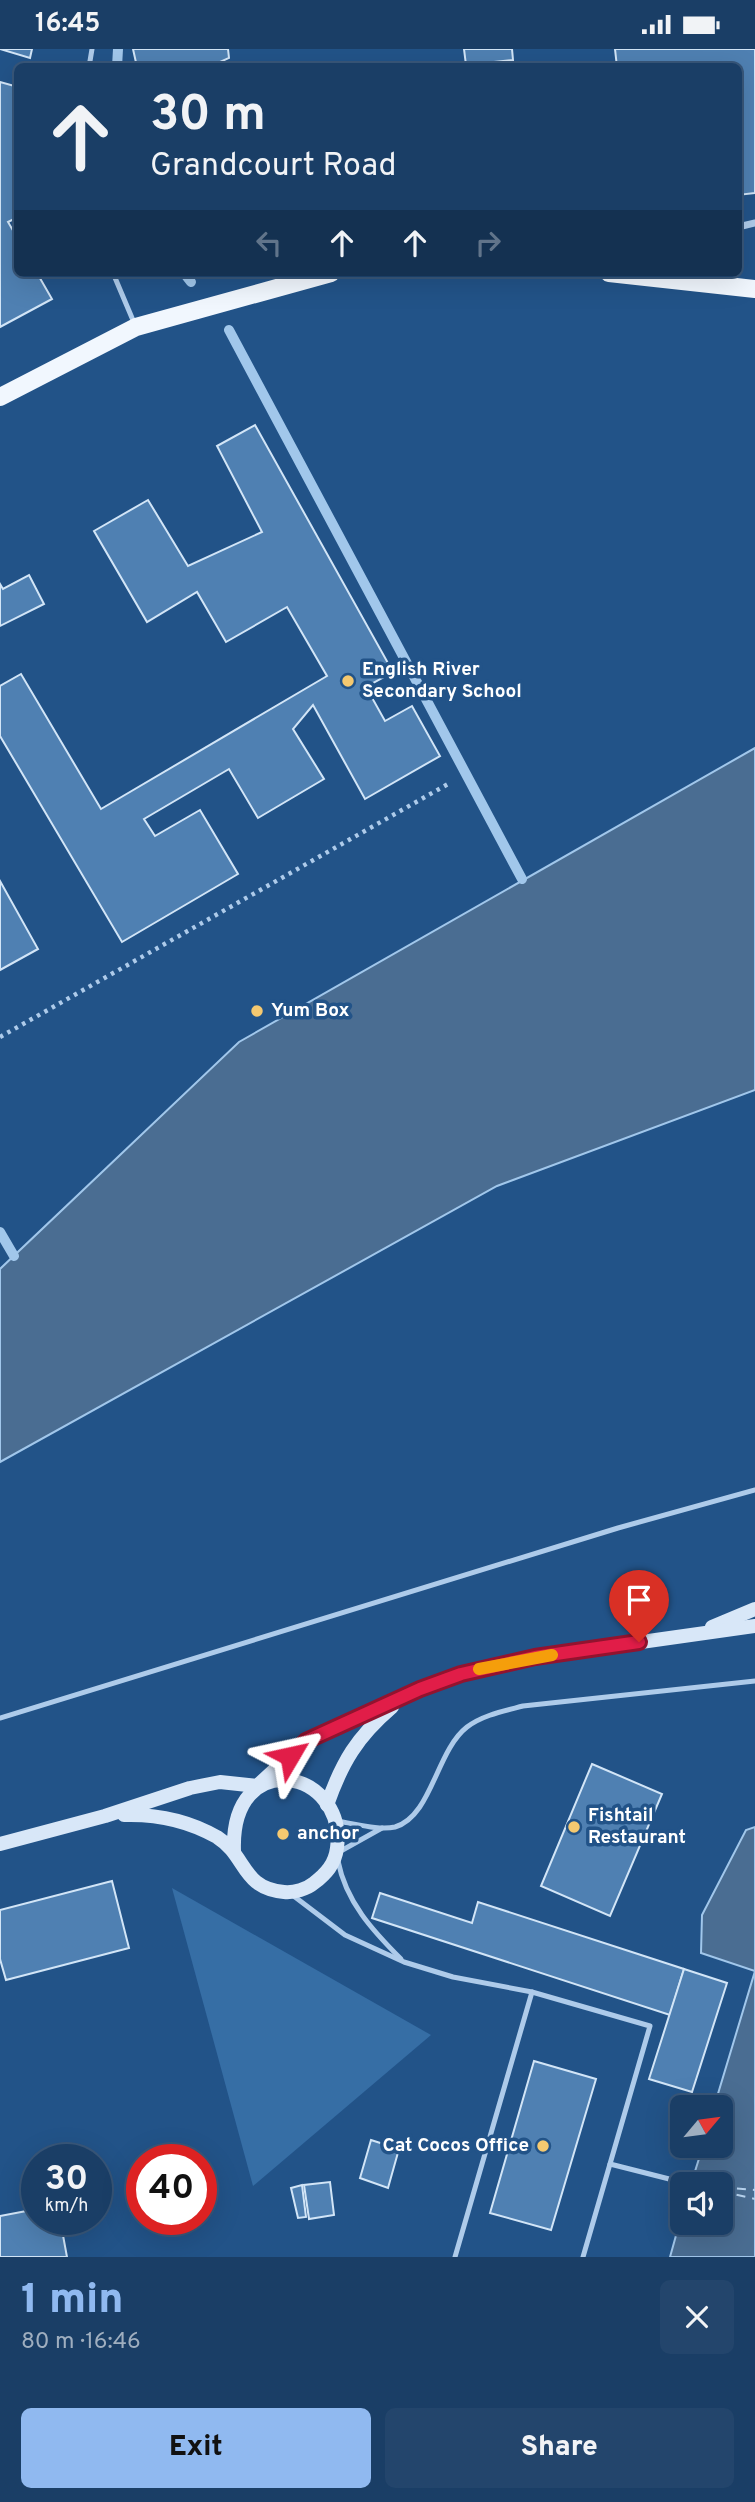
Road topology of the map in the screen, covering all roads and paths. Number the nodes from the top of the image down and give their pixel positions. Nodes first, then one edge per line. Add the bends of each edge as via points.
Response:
1 (116, 277) edge
2 (317, 277) edge
3 (645, 277) edge
4 (755, 289) edge
5 (136, 327) junction
6 (0, 397) edge
7 (448, 784) dead end
8 (0, 1037) edge
9 (755, 1490) edge
10 (755, 1609) edge
11 (755, 1626) edge
12 (691, 1635) junction
13 (755, 1681) edge
14 (420, 1689) junction
15 (0, 1718) edge
16 (257, 1787) junction
17 (327, 1805) junction
18 (105, 1816) junction
19 (335, 1821) junction
20 (383, 1827) junction
21 (0, 1844) edge
22 (234, 1851) junction
23 (337, 1854) junction
24 (289, 1892) junction
25 (404, 1962) junction
26 (531, 1992) junction
27 (610, 2164) junction
28 (670, 2179) edge
29 (455, 2257) edge
30 (583, 2257) edge

1 - 5 lane
2 - 5 main road
3 - 4 main road
5 - 6 main road
7 - 8 path
9 - 15 lane
10 - 12 street
11 - 12 street
12 - 14 street via 487,1666
13 - 20 lane via 523,1706 491,1714 452,1741 423,1803 411,1818 396,1827
14 - 16 street via 306,1741
14 - 17 street via 393,1705 364,1734 341,1766
16 - 17 street via 279,1780 297,1781 317,1791
16 - 18 street via 220,1782
16 - 22 street via 243,1800 235,1819
17 - 19 street
18 - 21 street
18 - 22 street via 143,1814 169,1819 218,1838
19 - 20 lane
19 - 23 street
20 - 23 lane
22 - 24 street via 254,1882
23 - 24 street via 327,1873 310,1887
23 - 25 lane via 351,1898
24 - 25 lane via 345,1935
25 - 26 lane
26 - 27 lane via 650,2026
26 - 29 lane
27 - 28 lane
27 - 30 lane

